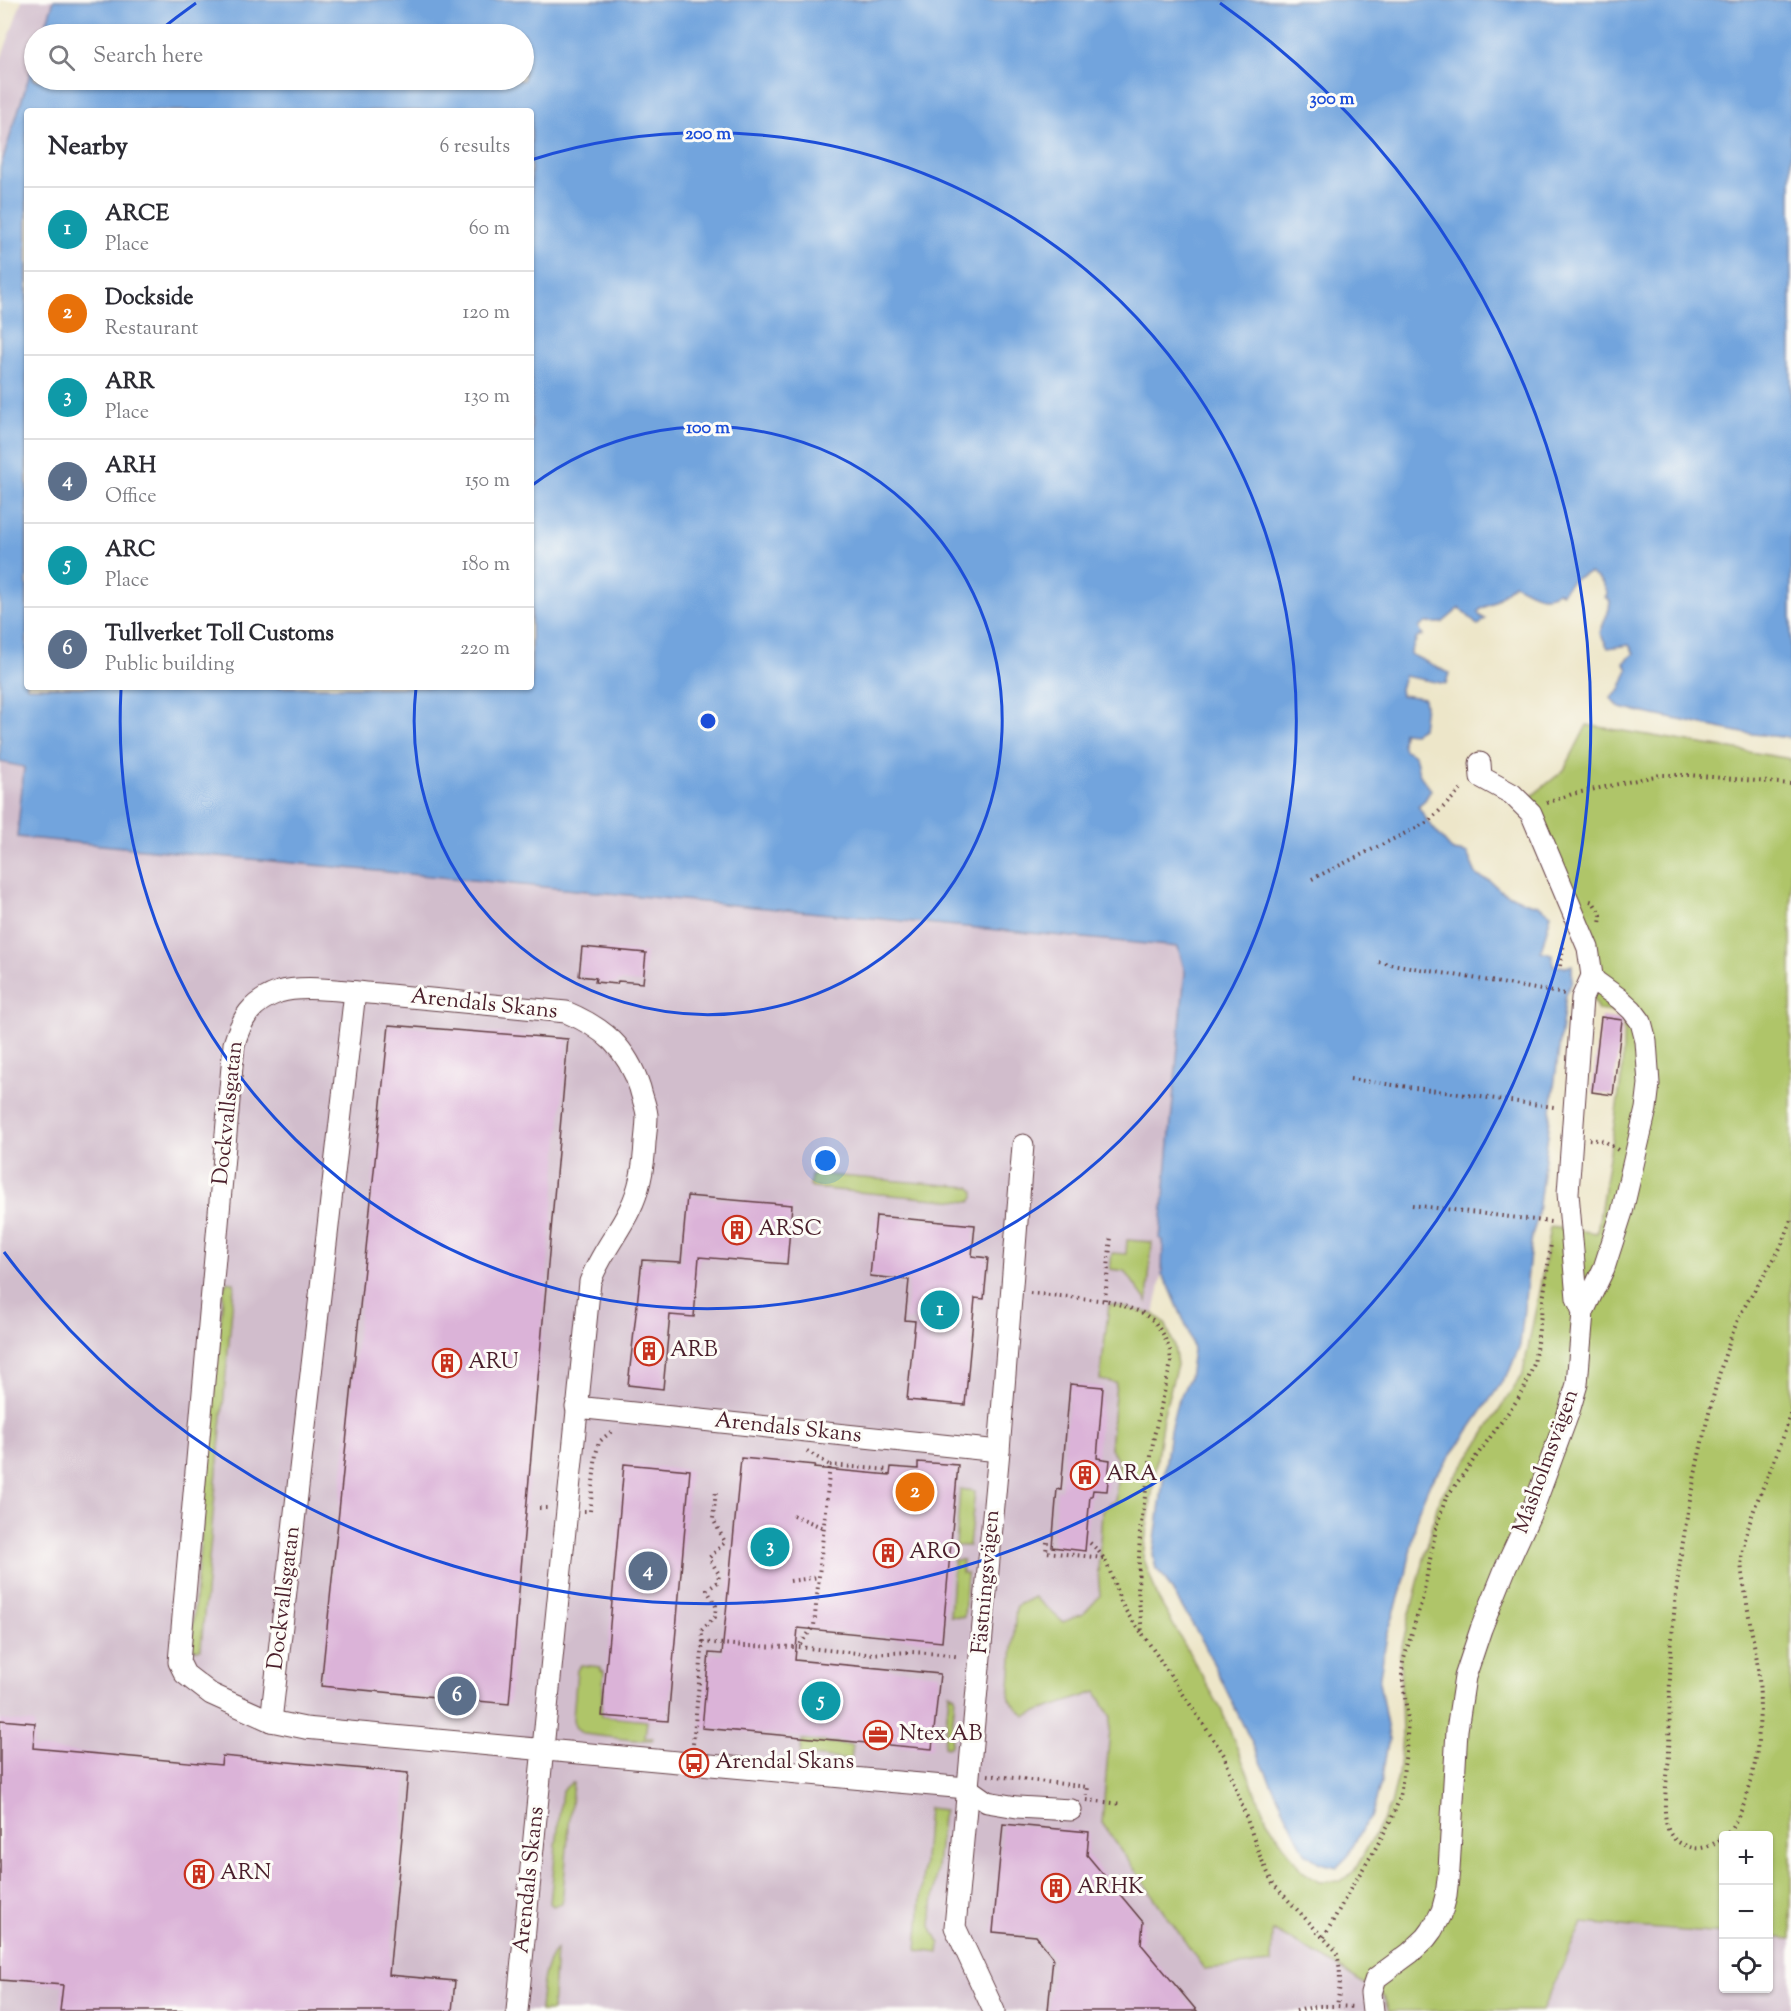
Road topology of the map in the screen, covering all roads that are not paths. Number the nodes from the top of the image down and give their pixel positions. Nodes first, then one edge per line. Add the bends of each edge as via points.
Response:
1 (1481, 770) road end
2 (1592, 976) junction
3 (355, 992) junction
4 (1023, 1145) dead end
5 (1583, 1312) junction
6 (576, 1407) junction
7 (999, 1451) junction
8 (271, 1721) junction
9 (543, 1750) junction
10 (967, 1788) junction
11 (1081, 1806) road end
12 (1372, 2010) edge
13 (517, 2011) edge
14 (994, 2011) edge

1 - 2 street via 1531,813 1588,948
2 - 5 street via 1582,998 1568,1193 1577,1298
2 - 5 street, Måsholmsvägen via 1641,1022 1649,1084 1622,1212 1604,1268
3 - 6 street, Arendals Skans via 566,1012 605,1033 630,1063 647,1114 645,1151 630,1209 590,1282
3 - 8 street, Dockvallsgatan
3 - 8 street, Dockvallsgatan via 307,988 280,992 254,1006 240,1023 234,1044 179,1662 185,1674 212,1694
4 - 7 street, Fästningsvägen
5 - 12 street, Måsholmsvägen via 1577,1384 1569,1411 1465,1677 1442,1911 1426,1938 1376,1978 1371,1993
6 - 7 street, Arendals Skans
6 - 9 street, Arendals Skans
7 - 10 street, Fästningsvägen
8 - 9 street, Dockvallsgatan via 305,1728
9 - 10 street
9 - 13 street, Arendals Skans
10 - 11 street via 987,1802 1017,1807
10 - 14 street, Fästningsvägen via 955,1927

